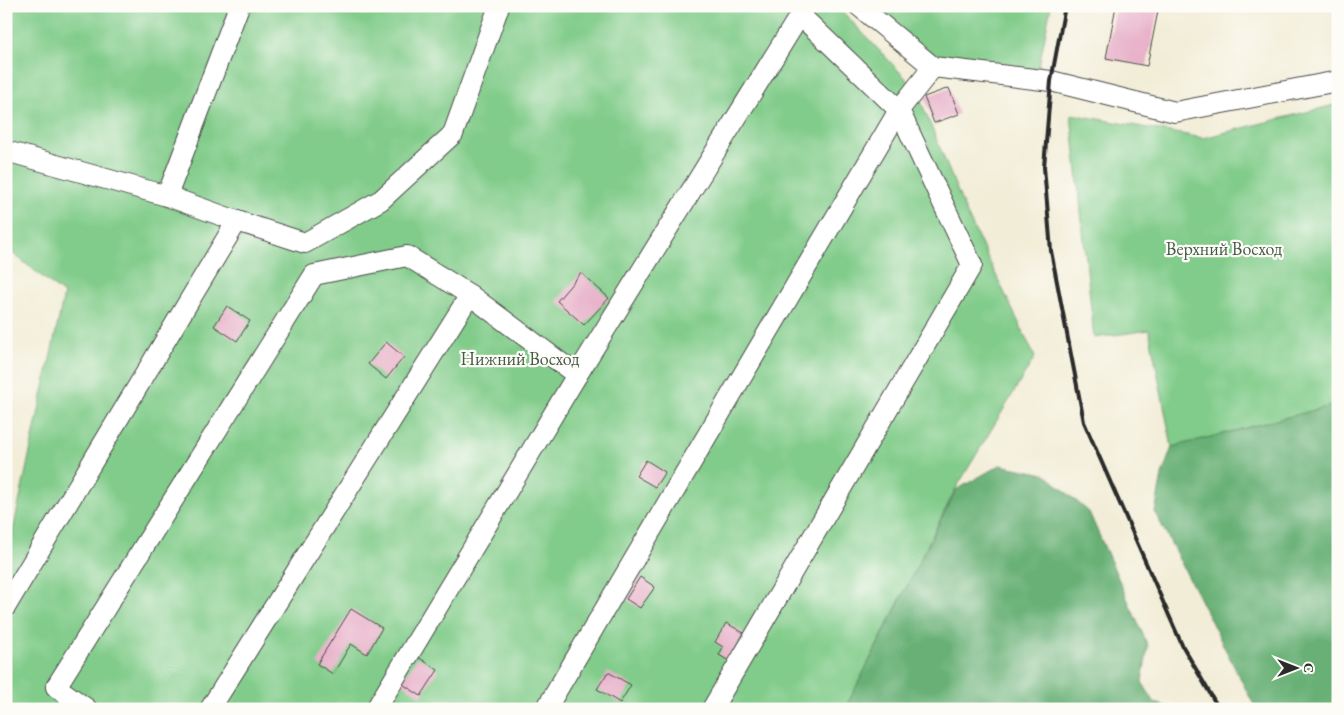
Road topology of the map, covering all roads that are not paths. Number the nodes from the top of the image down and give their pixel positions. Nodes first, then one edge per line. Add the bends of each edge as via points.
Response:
1 (239, 6) edge
2 (498, 6) edge
3 (859, 6) edge
4 (933, 67) junction
5 (1338, 81) edge
6 (899, 110) junction
7 (6, 152) edge
8 (167, 196) junction
9 (237, 221) junction
10 (470, 295) junction
11 (577, 375) junction
12 (6, 606) edge
13 (87, 709) edge
14 (210, 709) edge
15 (376, 709) edge
16 (546, 709) edge
17 (712, 709) edge

1 - 8 lane
2 - 9 lane via 453,134 381,200 305,243
3 - 4 lane
4 - 5 lane via 1051,81 1175,112
4 - 6 lane
6 - 11 lane via 800,15
6 - 16 lane
6 - 17 lane via 972,265
7 - 8 lane
8 - 9 lane
9 - 12 lane
10 - 11 lane
10 - 13 lane via 406,256 314,275 56,687
10 - 14 lane
11 - 15 lane

